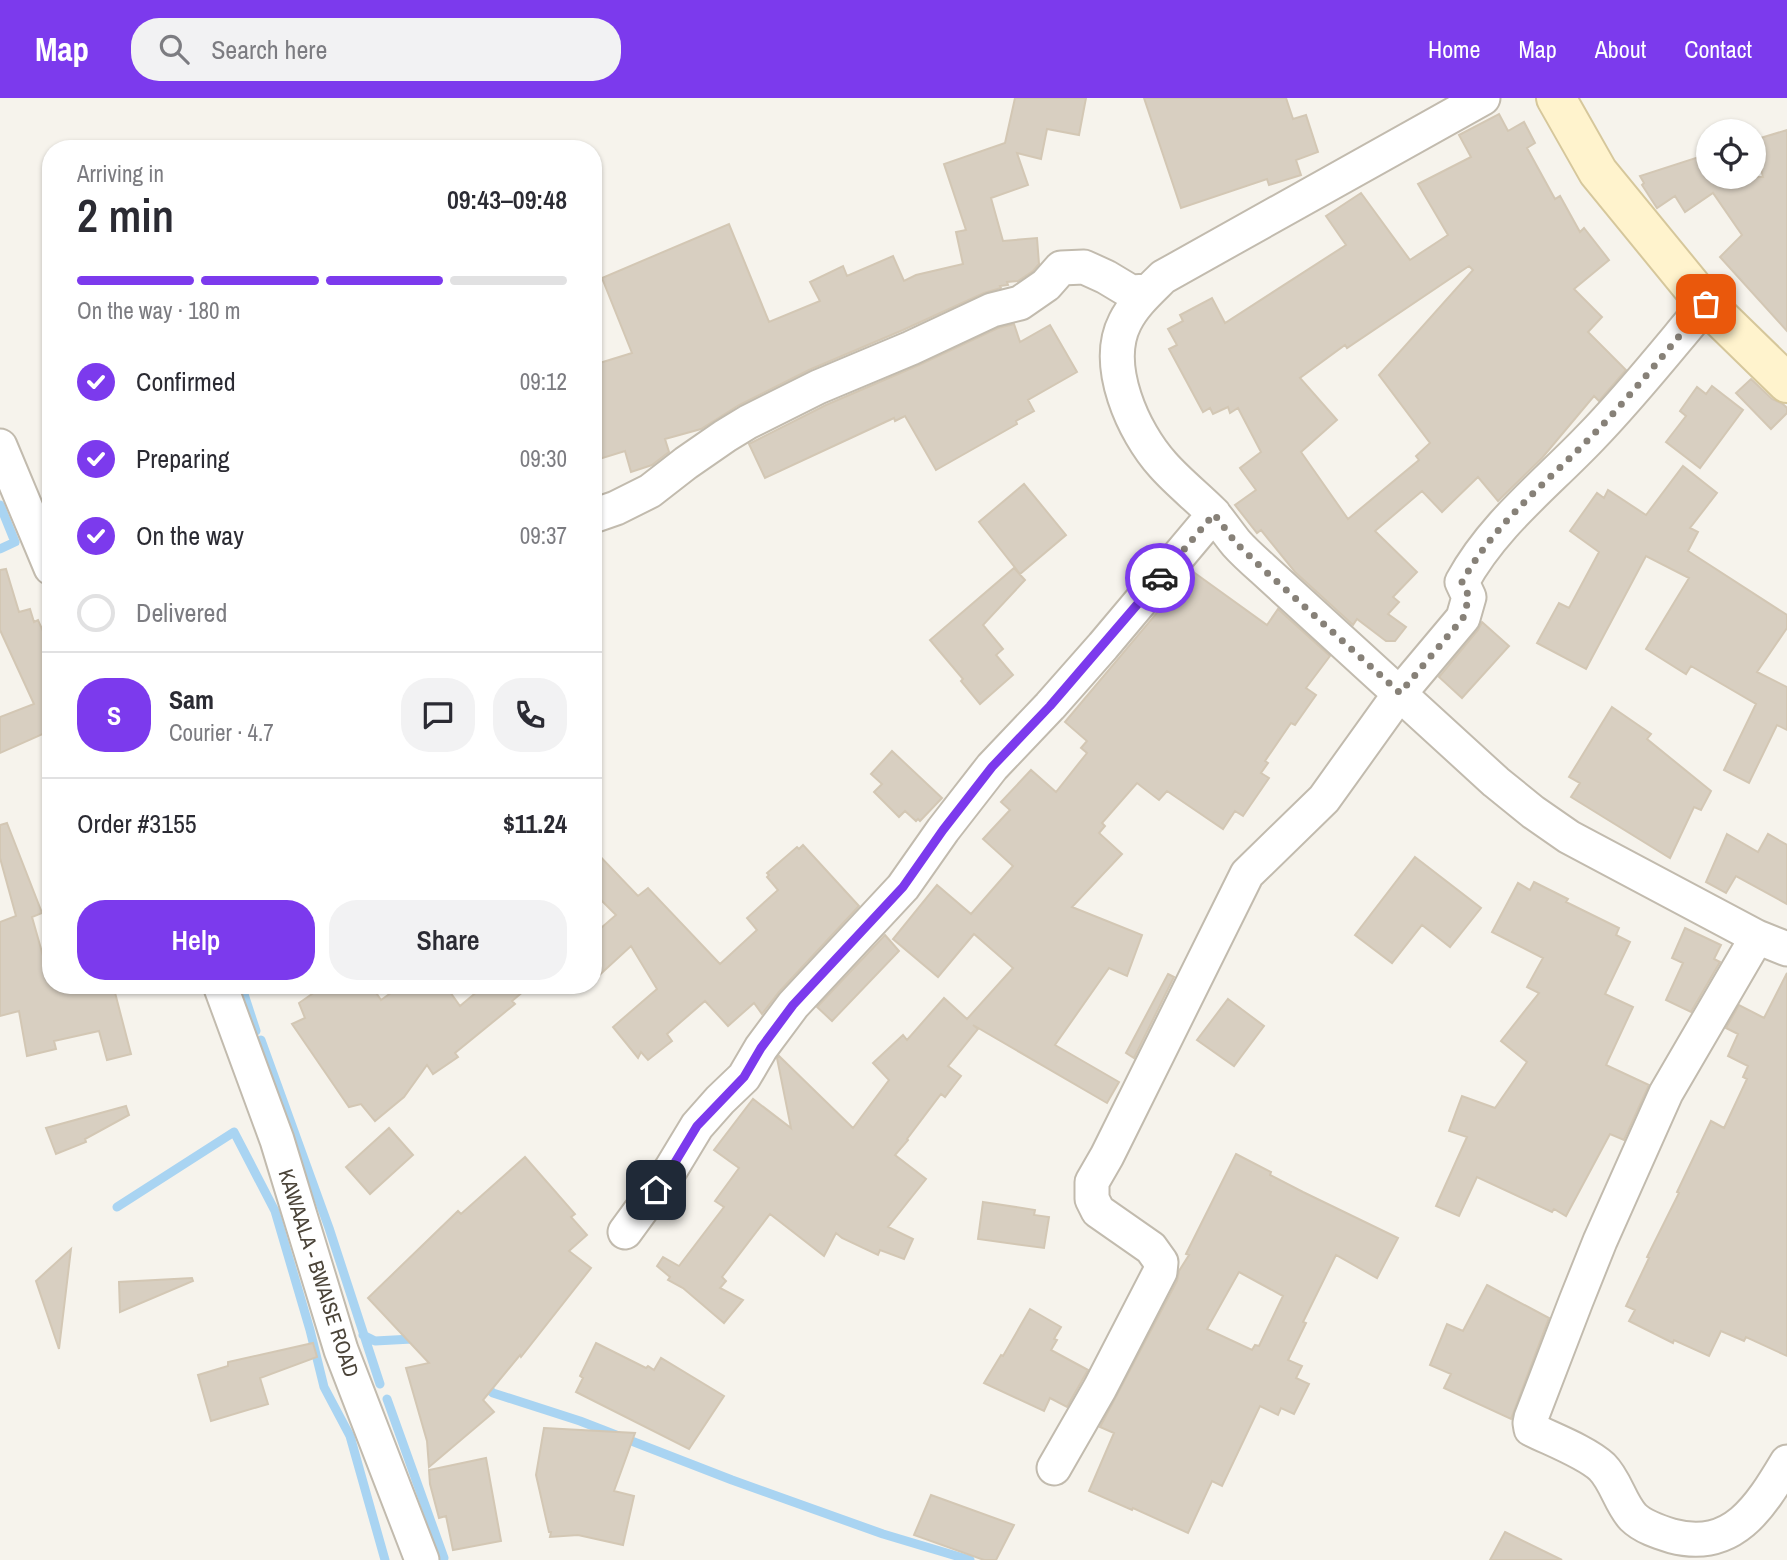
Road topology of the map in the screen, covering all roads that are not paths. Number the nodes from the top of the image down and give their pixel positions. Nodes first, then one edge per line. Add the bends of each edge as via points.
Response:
1 (1483, 98) edge
2 (1556, 98) edge
3 (1149, 291) junction
4 (1706, 304) junction
5 (1787, 383) edge
6 (0, 446) edge
7 (602, 513) edge
8 (1214, 514) junction
9 (42, 546) edge
10 (1400, 693) junction
11 (1772, 943) edge
12 (223, 994) edge
13 (625, 1232) dead end
14 (1787, 1462) edge
15 (1054, 1468) dead end
16 (422, 1560) edge

1 - 3 street via 1163,277
2 - 4 street via 1598,172
3 - 7 street via 1131,292 1084,267 1061,268 1020,303 992,310 748,422 650,491
3 - 8 street via 1124,324 1117,363 1121,384 1132,416 1162,465
4 - 5 street
4 - 10 street via 1590,438 1488,541 1462,582 1469,597 1463,618
6 - 9 street
8 - 10 street via 1263,569
8 - 13 street via 1103,646 992,767 903,887 793,1005 744,1077 697,1126
10 - 11 street via 1496,782 1560,830
10 - 15 street via 1324,799 1247,874 1092,1182 1091,1199 1098,1212 1151,1248 1161,1262 1160,1272
11 - 14 street via 1666,1093 1586,1277 1530,1427 1602,1467 1639,1522 1686,1539 1726,1534 1745,1521
12 - 16 street, KAWAALA - BWAISE ROAD via 277,1140 341,1350

